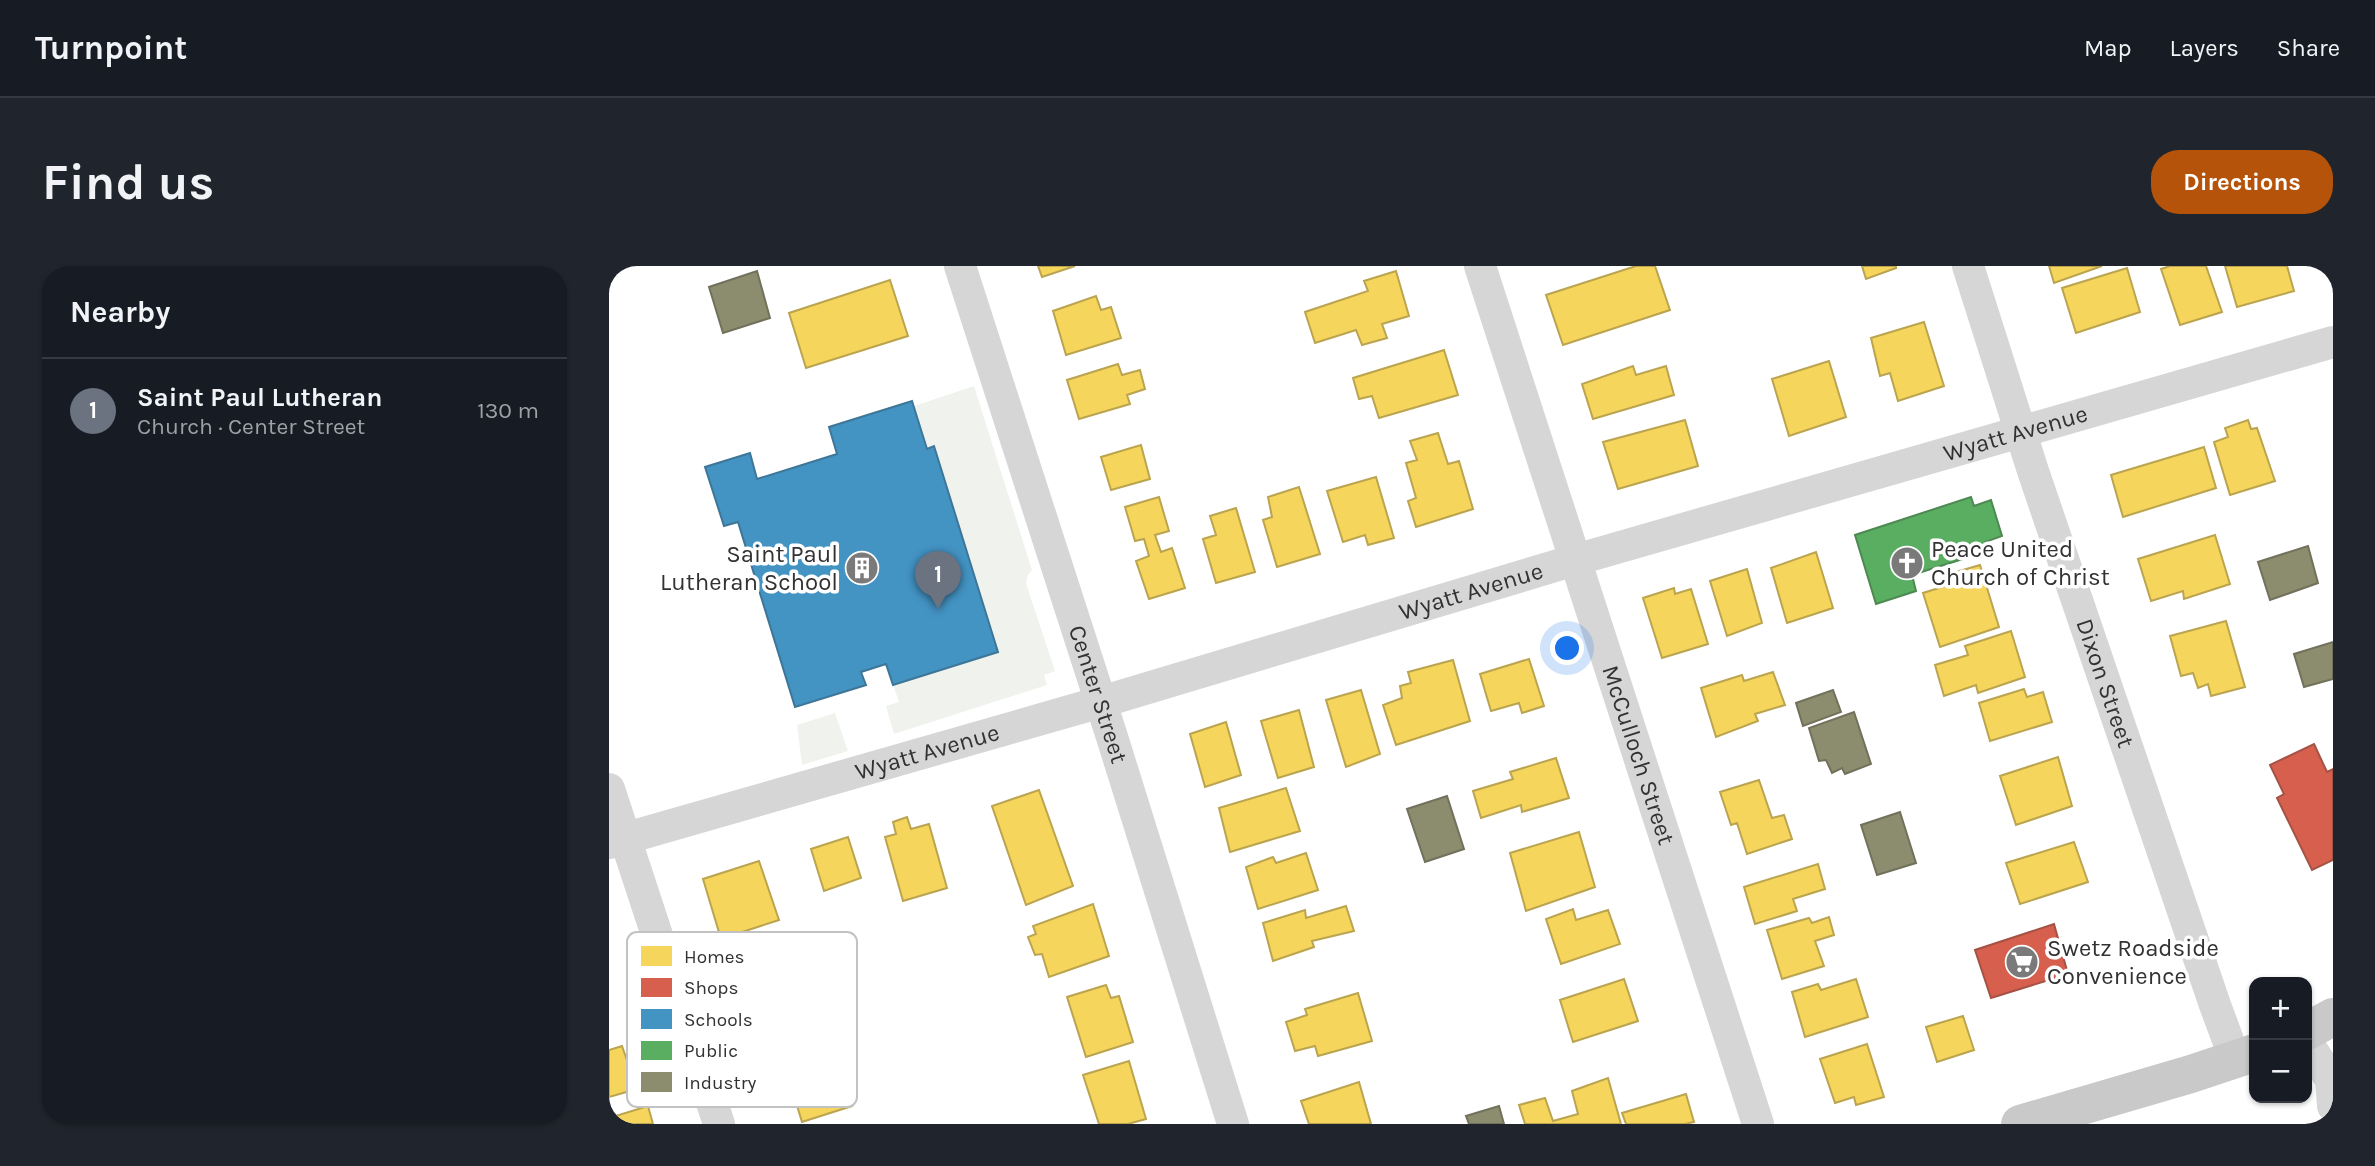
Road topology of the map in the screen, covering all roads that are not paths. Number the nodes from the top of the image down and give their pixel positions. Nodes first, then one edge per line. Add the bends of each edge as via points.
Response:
1 (960, 266) edge
2 (1480, 266) edge
3 (1968, 266) edge
4 (2333, 342) edge
5 (2020, 432) junction
6 (1575, 560) junction
7 (1101, 702) junction
8 (609, 789) edge
9 (617, 841) edge
10 (650, 932) edge
11 (2333, 1017) edge
12 (2333, 1024) edge
13 (2312, 1028) edge
14 (2312, 1030) edge
15 (2312, 1050) edge
16 (2245, 1056) edge
17 (2333, 1106) edge
18 (713, 1107) edge
19 (719, 1124) edge
20 (1233, 1124) edge
21 (1758, 1124) edge
22 (2020, 1124) edge

1 - 7 street, Center Street
2 - 6 street, McCulloch Street
3 - 5 street, Dixon Street
4 - 5 street, Wyatt Avenue
5 - 6 street, Wyatt Avenue
5 - 16 street, Dixon Street via 2215,1005
6 - 7 street, Wyatt Avenue
6 - 21 street, McCulloch Street
7 - 9 street, Wyatt Avenue
7 - 20 street, Center Street
8 - 9 street
9 - 10 street
11 - 13 main road
12 - 14 main road
15 - 17 street via 2331,1080
16 - 22 main road
18 - 19 street

